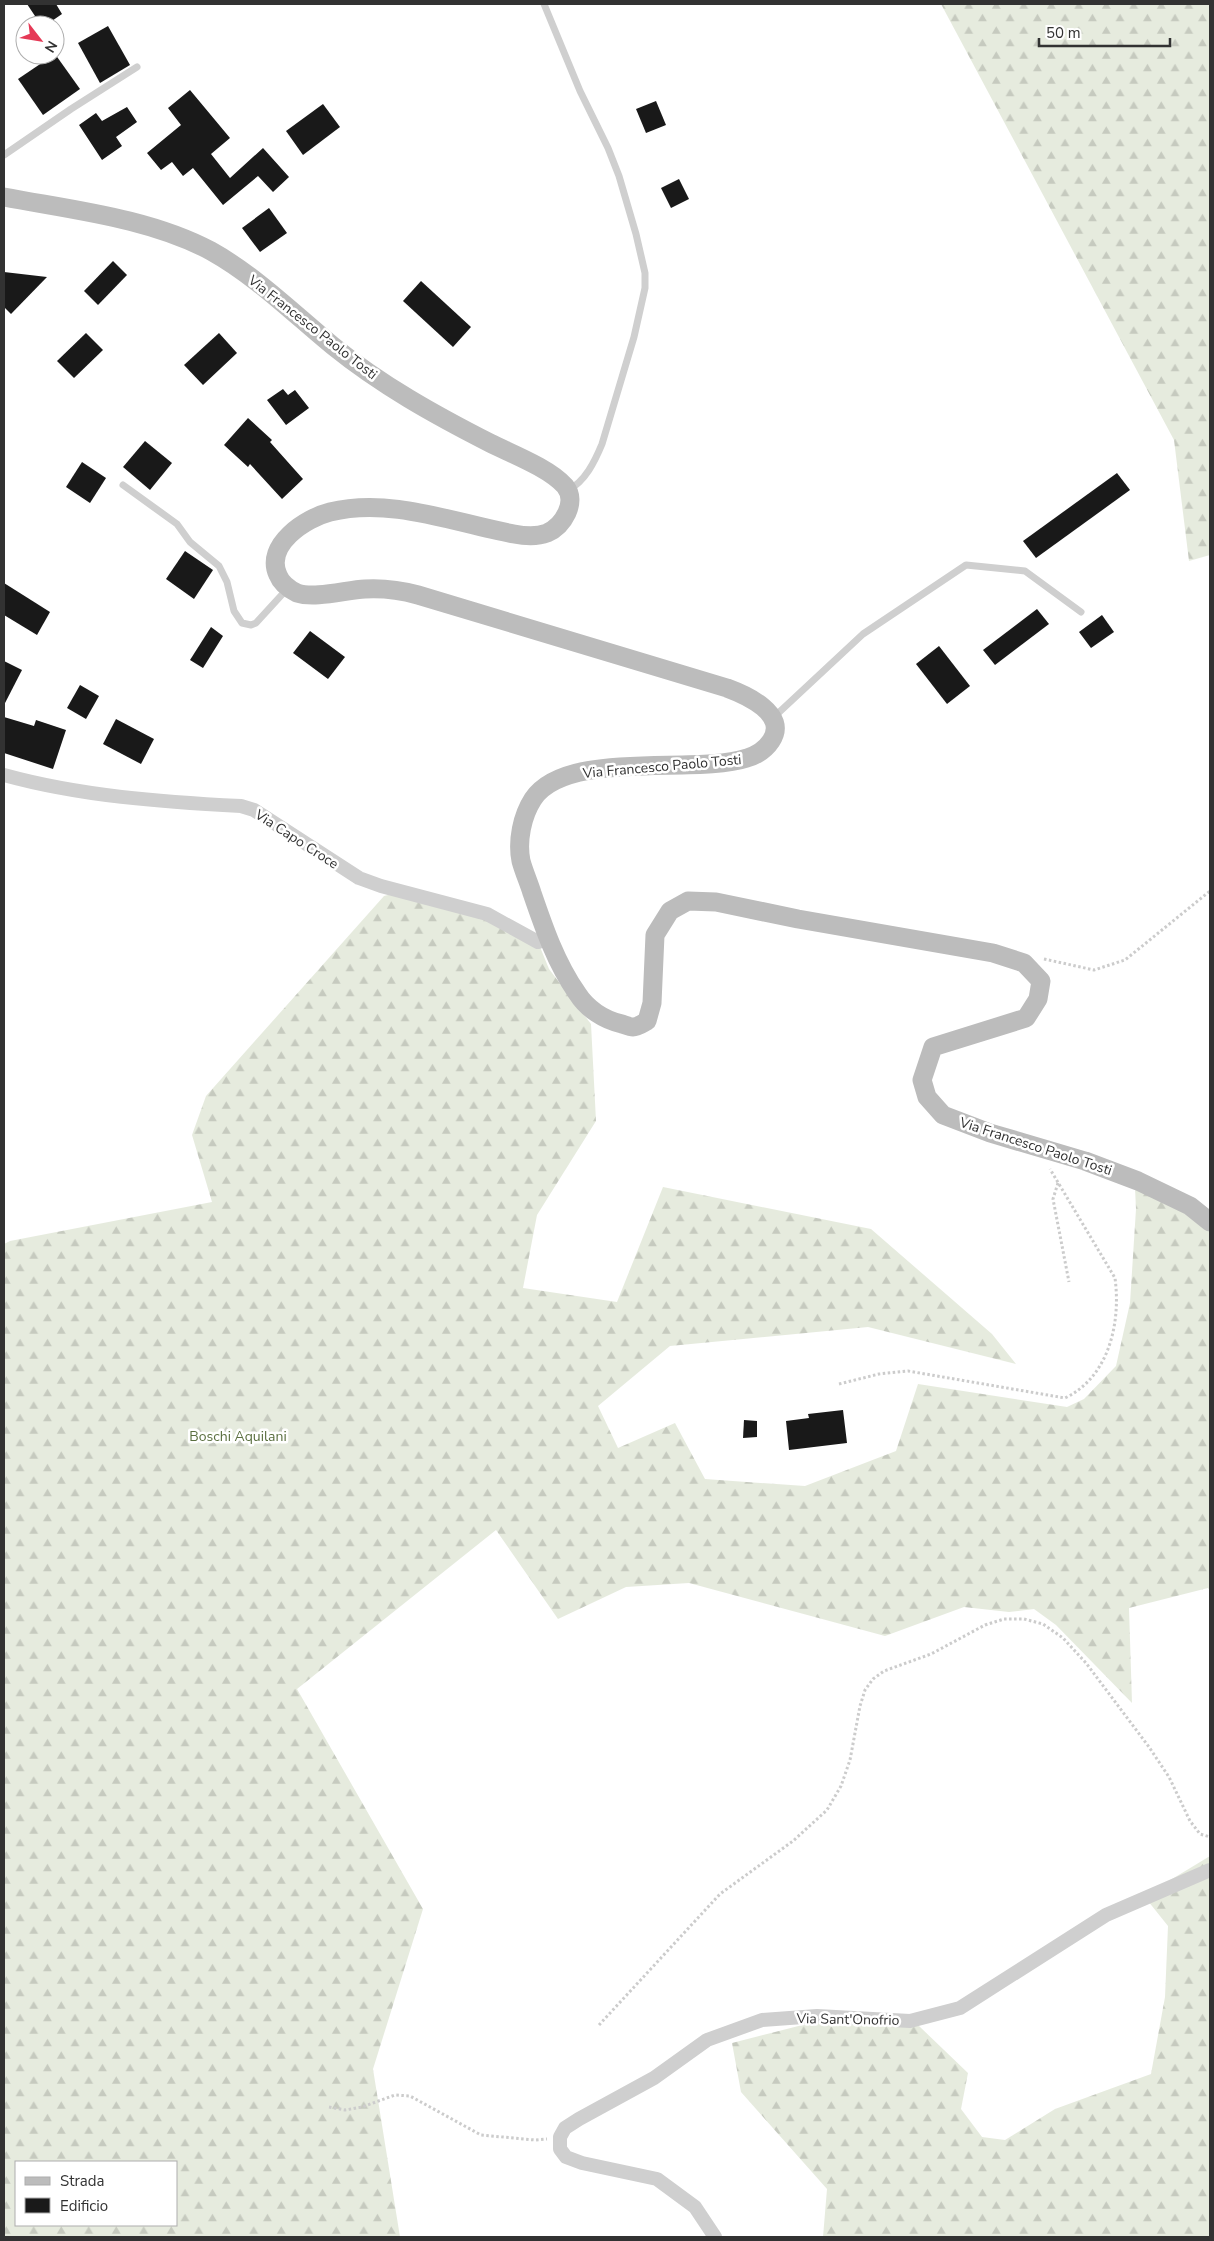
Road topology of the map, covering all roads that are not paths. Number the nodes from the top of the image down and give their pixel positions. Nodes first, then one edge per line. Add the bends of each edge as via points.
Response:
1 (544, 4) edge
2 (137, 67) dead end
3 (4, 155) edge
4 (4, 197) edge
5 (123, 485) dead end
6 (568, 490) junction
7 (288, 587) junction
8 (1081, 612) dead end
9 (772, 718) junction
10 (4, 776) edge
11 (547, 939) junction
12 (1210, 1222) edge
13 (1210, 1870) edge
14 (715, 2237) edge

1 - 6 lane via 619,176 636,234 646,288 602,444 582,478
2 - 3 lane
4 - 6 main road, Via Francesco Paolo Tosti via 138,225 211,251 248,276 386,385 537,467
5 - 7 lane via 177,524 192,544 219,566 227,582 234,611 242,623 256,623
6 - 7 main road via 570,502 565,516 554,528 539,535 506,533 389,508 355,508 328,513 294,531 277,553 276,572
7 - 9 main road via 306,595 375,588 425,597 727,688 757,702
8 - 9 lane via 1025,571 966,565 862,634
9 - 11 main road, Via Francesco Paolo Tosti via 776,730 771,741 758,754 746,759 584,772 548,784 534,798 525,816 521,836 521,860
10 - 11 street, Via Capo Croce via 114,795 241,806 254,810 359,878 487,914 538,942
11 - 12 main road, Via Francesco Paolo Tosti via 577,994 592,1010 608,1021 633,1027 647,1021 652,1003 655,935 670,911 688,902 716,902 993,953 1024,963 1041,981 1038,999 1026,1018 933,1047 922,1080 927,1097 943,1115 1138,1181 1190,1206
13 - 14 street, Via Sant'Onofrio via 1106,1915 960,2008 910,2021 817,2016 762,2020 707,2040 654,2078 565,2128 560,2138 560,2149 566,2157 657,2179 695,2207

